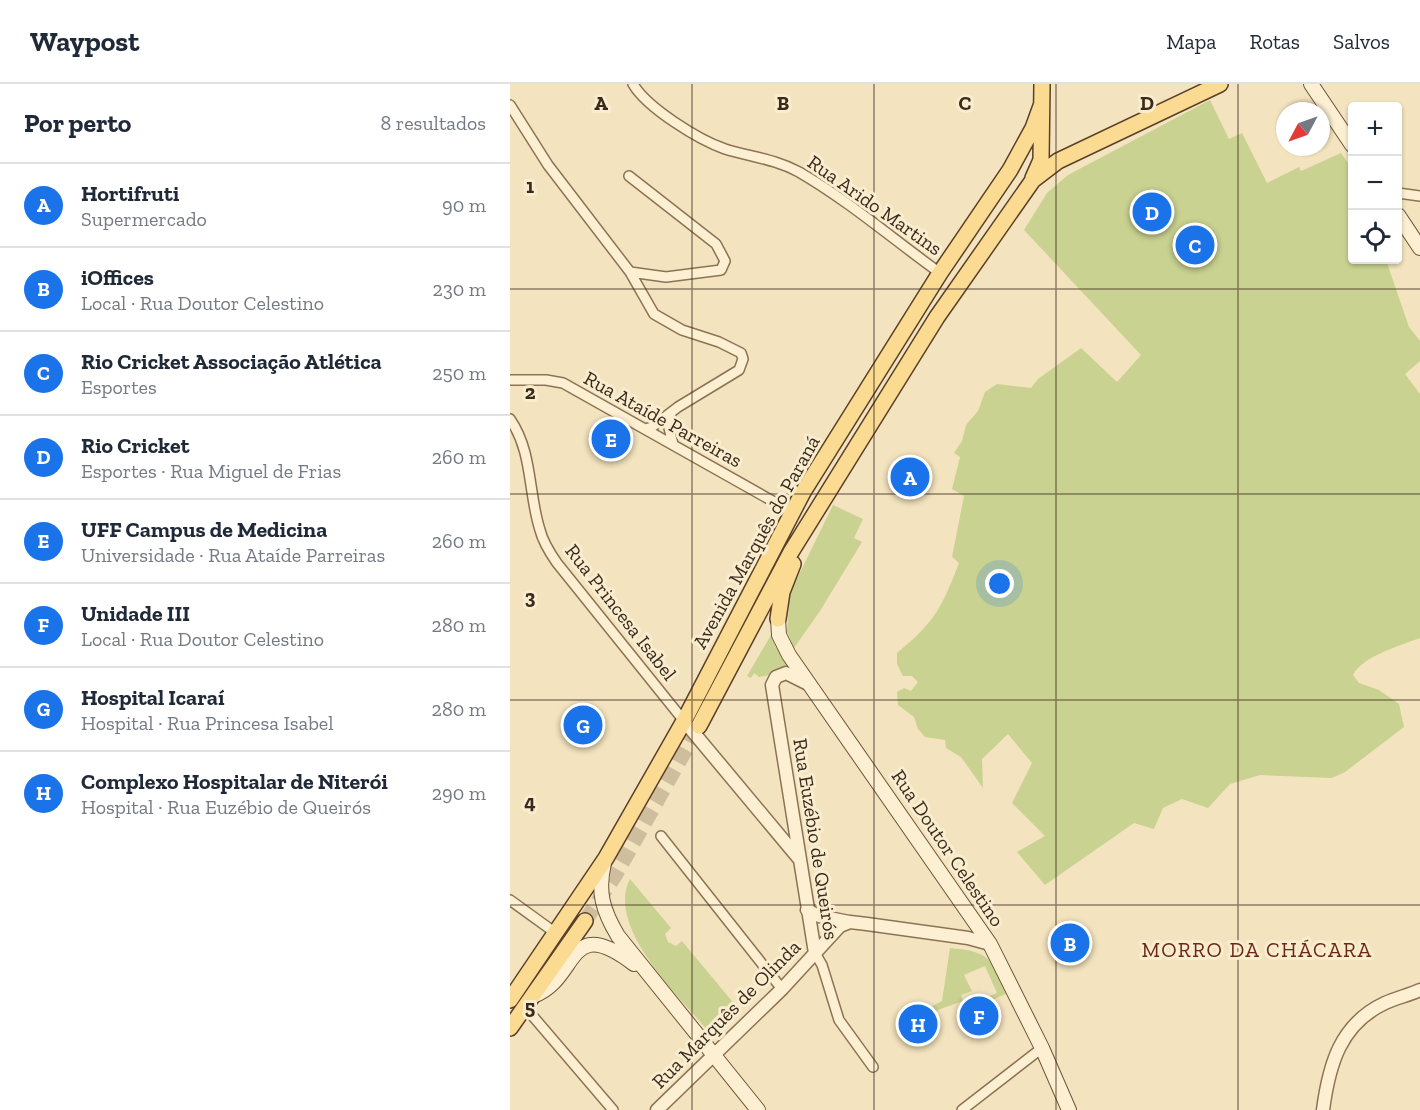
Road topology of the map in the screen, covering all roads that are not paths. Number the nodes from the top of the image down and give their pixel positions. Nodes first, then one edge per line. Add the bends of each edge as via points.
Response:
1 (633, 84) edge
2 (1042, 84) edge
3 (1220, 84) edge
4 (1315, 87) edge
5 (510, 105) edge
6 (1041, 106) junction
7 (515, 124) edge
8 (1348, 137) edge
9 (629, 176) dead end
10 (1033, 180) junction
11 (1402, 194) edge
12 (1420, 196) edge
13 (1402, 221) edge
14 (1420, 248) edge
15 (630, 272) junction
16 (940, 273) junction
17 (510, 380) edge
18 (671, 413) junction
19 (510, 419) edge
20 (645, 429) junction
21 (672, 444) junction
22 (823, 499) junction
23 (792, 512) junction
24 (778, 619) joint
25 (810, 685) junction
26 (684, 721) junction
27 (699, 726) tunnel mouth
28 (795, 824) junction
29 (776, 832) junction
30 (661, 837) dead end
31 (606, 858) junction
32 (801, 861) junction
33 (510, 900) edge
34 (807, 910) junction
35 (585, 921) tunnel mouth
36 (850, 922) junction
37 (557, 934) junction
38 (990, 944) junction
39 (815, 952) junction
40 (645, 973) junction
41 (782, 989) junction
42 (1420, 990) edge
43 (510, 1000) edge
44 (529, 1002) junction
45 (510, 1028) edge
46 (1042, 1048) junction
47 (714, 1055) junction
48 (873, 1067) dead end
49 (614, 1110) edge
50 (657, 1110) edge
51 (758, 1110) edge
52 (962, 1110) edge
53 (1069, 1110) edge
54 (1323, 1110) edge

1 - 16 street, Rua Arido Martins via 653,105 708,142 770,159 800,172
2 - 6 main road
3 - 10 main road, Avenida Marquês do Paraná via 1058,161
4 - 8 main road
5 - 7 street
6 - 10 main road via 1041,160
6 - 16 main road, Avenida Marquês do Paraná via 1010,170
7 - 15 street
9 - 15 street via 716,244 725,261 721,270 666,277
10 - 22 main road, Avenida Marquês do Paraná via 937,317
11 - 12 street
13 - 14 main road
15 - 18 street via 654,314 682,330 735,348 743,359 739,370
16 - 23 main road, Avenida Marquês do Paraná
17 - 20 street, Rua Ataíde Parreiras via 563,383
18 - 20 street
18 - 21 street
19 - 26 street, Rua Princesa Isabel via 524,449 545,544
20 - 21 street, Rua Ataíde Parreiras
21 - 23 street, Rua Ataíde Parreiras
22 - 24 main road via 782,592
22 - 27 main road, Avenida Marquês do Paraná via 790,552
23 - 26 main road, Avenida Marquês do Paraná
24 - 25 main road, Rua Doutor Celestino via 779,635
25 - 28 street, Rua Euzébio de Queirós via 786,673 776,677 772,685
25 - 38 main road, Rua Doutor Celestino
26 - 29 street
26 - 31 main road, Avenida Marquês do Paraná
28 - 29 street via 785,832
28 - 32 street, Rua Euzébio de Queirós
29 - 32 street
30 - 41 street
31 - 37 main road, Avenida Marquês do Paraná
31 - 40 main road via 601,905
32 - 34 street, Rua Euzébio de Queirós
33 - 37 street
34 - 36 street
34 - 39 street, Rua Euzébio de Queirós
35 - 44 main road
36 - 38 street
36 - 39 street, Rua Marquês de Olinda via 834,931
37 - 43 main road, Avenida Marquês do Paraná
38 - 46 main road, Rua Doutor Celestino
39 - 41 street, Rua Marquês de Olinda
39 - 48 street, Rua Euzébio de Queirós via 839,1020
40 - 44 main road via 610,950 585,944 549,987
40 - 47 main road
41 - 47 street, Rua Marquês de Olinda
42 - 54 street via 1375,1010 1342,1039 1329,1071
44 - 45 main road
44 - 49 street
46 - 52 street
46 - 53 main road, Rua Doutor Celestino
47 - 50 street, Rua Marquês de Olinda
47 - 51 main road

